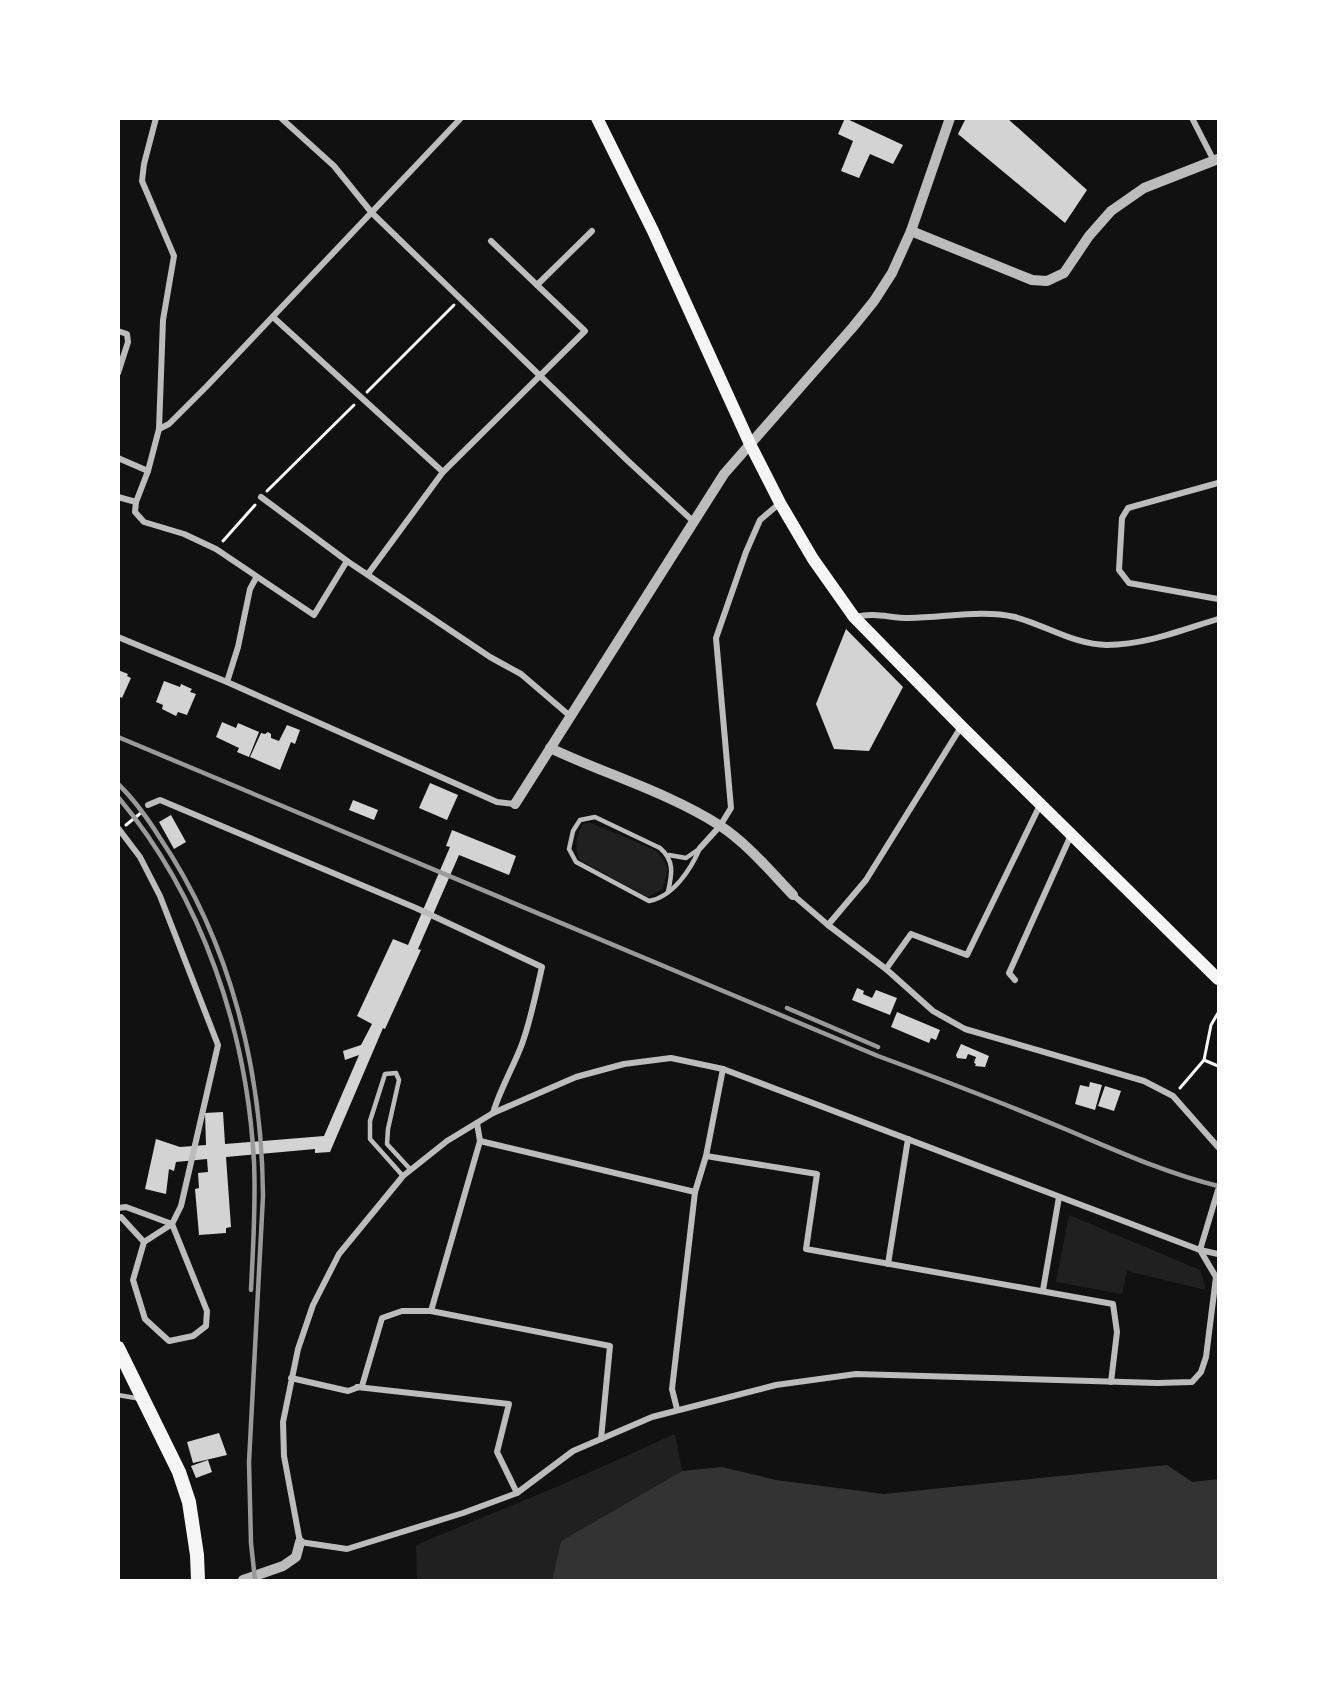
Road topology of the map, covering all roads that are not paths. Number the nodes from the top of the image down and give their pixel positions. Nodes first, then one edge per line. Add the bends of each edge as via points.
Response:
1 (156, 118) edge
2 (281, 118) edge
3 (461, 118) edge
4 (597, 118) edge
5 (950, 118) edge
6 (1192, 118) edge
7 (1216, 160) edge
8 (372, 213) junction
9 (592, 231) dead end
10 (911, 231) junction
11 (491, 241) dead end
12 (537, 285) junction
13 (273, 317) junction
14 (118, 331) edge
15 (118, 373) edge
16 (541, 377) junction
17 (159, 429) junction
18 (750, 444) junction
19 (118, 458) edge
20 (148, 471) junction
21 (443, 472) junction
22 (1218, 483) edge
23 (118, 497) edge
24 (261, 497) road end
25 (136, 502) junction
26 (780, 503) junction
27 (694, 522) junction
28 (347, 561) junction
29 (368, 574) junction
30 (256, 578) junction
31 (1218, 600) edge
32 (854, 617) junction
33 (1218, 619) edge
34 (118, 637) edge
35 (226, 682) junction
36 (570, 716) junction
37 (961, 726) junction
38 (550, 748) junction
39 (1041, 803) junction
40 (514, 804) joint
41 (148, 805) road end
42 (720, 826) junction
43 (119, 829) edge
44 (1071, 834) junction
45 (700, 848) junction
46 (669, 855) junction
47 (668, 892) junction
48 (793, 895) joint
49 (828, 925) junction
50 (886, 969) junction
51 (1218, 979) edge
52 (1015, 980) dead end
53 (723, 1069) junction
54 (493, 1113) junction
55 (477, 1123) junction
56 (908, 1139) junction
57 (480, 1142) junction
58 (1218, 1147) edge
59 (706, 1156) junction
60 (410, 1169) junction
61 (404, 1176) junction
62 (1218, 1191) edge
63 (696, 1192) junction
64 (1059, 1197) junction
65 (118, 1208) edge
66 (118, 1218) edge
67 (171, 1224) junction
68 (144, 1242) junction
69 (1200, 1250) junction
70 (1218, 1254) edge
71 (888, 1263) junction
72 (1043, 1290) junction
73 (431, 1311) junction
74 (118, 1348) edge
75 (291, 1378) junction
76 (1111, 1382) junction
77 (357, 1387) junction
78 (118, 1395) edge
79 (144, 1400) junction
80 (677, 1409) junction
81 (601, 1439) junction
82 (517, 1493) junction
83 (300, 1542) junction
84 (198, 1581) edge
85 (243, 1581) edge

1 - 17 street via 142,181 174,256 163,320
2 - 8 street via 334,166
3 - 8 street
4 - 18 main road
5 - 10 street
6 - 7 street
7 - 10 street via 1144,188 1111,211 1064,273 1047,281 1032,280
8 - 13 street
8 - 16 street
9 - 12 street
10 - 18 street via 874,302
11 - 12 street
12 - 16 street via 585,331
13 - 17 street via 169,424
13 - 21 street
14 - 15 street via 127,334 128,342
16 - 21 street
16 - 27 street
17 - 20 street
18 - 26 main road
18 - 27 street via 724,474
19 - 20 street
20 - 25 street
21 - 29 street
22 - 31 street via 1128,508 1122,518 1119,570 1129,583
23 - 25 street
24 - 28 street
25 - 30 street via 135,512 144,522 216,549
26 - 32 main road via 813,560
26 - 42 street via 760,520 716,638 731,808
27 - 36 street
28 - 29 street
28 - 30 street via 314,615
29 - 36 street via 521,674
30 - 35 street
32 - 33 street via 1015,617 1105,645 1139,642
32 - 37 main road
34 - 35 street
35 - 40 street via 497,802
36 - 38 street
37 - 39 main road
37 - 49 street via 867,880
38 - 40 street
38 - 42 street
39 - 44 main road
39 - 50 street via 967,955 911,934
41 - 54 street via 160,800 171,804 416,908 542,967 525,1035
42 - 45 street
42 - 48 street
43 - 67 street via 141,857 160,896 218,1045 181,1206
44 - 51 main road
44 - 52 street via 1009,973
45 - 46 lane via 686,858
45 - 47 lane via 692,866
46 - 47 lane via 672,871
46 - 47 lane via 595,817 580,820 569,849 576,862 649,901
48 - 49 street
49 - 50 street
50 - 58 street via 933,1011 965,1029 1144,1081 1173,1096
53 - 54 street via 671,1058 624,1064 576,1077
53 - 56 street
53 - 59 street
54 - 55 street
55 - 57 street
55 - 60 street
56 - 64 street
56 - 71 street
57 - 63 street
57 - 73 street
59 - 63 street
59 - 71 street via 817,1174 806,1249
60 - 61 street
60 - 61 lane via 387,1144 399,1080 396,1073 385,1074 370,1121 370,1139
61 - 75 street via 339,1254 313,1305
62 - 69 street
63 - 80 street via 672,1389
64 - 69 street
64 - 72 street
65 - 67 street via 126,1207
66 - 68 street
67 - 68 street
67 - 68 street via 207,1311 206,1326 193,1336 169,1341 145,1319 133,1280
69 - 70 street
69 - 76 street via 1216,1277 1201,1372 1192,1382
71 - 72 street
72 - 76 street via 1113,1304 1117,1332
73 - 77 street via 402,1311 382,1318 362,1386
73 - 81 street via 610,1346
74 - 79 main road
75 - 77 street via 348,1391
75 - 83 street via 283,1422 284,1456
76 - 80 street via 856,1374 776,1385
77 - 82 street via 508,1404 498,1452
78 - 79 lane
79 - 84 main road via 189,1502
80 - 81 street
81 - 82 street via 573,1451
82 - 83 street via 347,1550
83 - 85 street via 296,1557 283,1566

